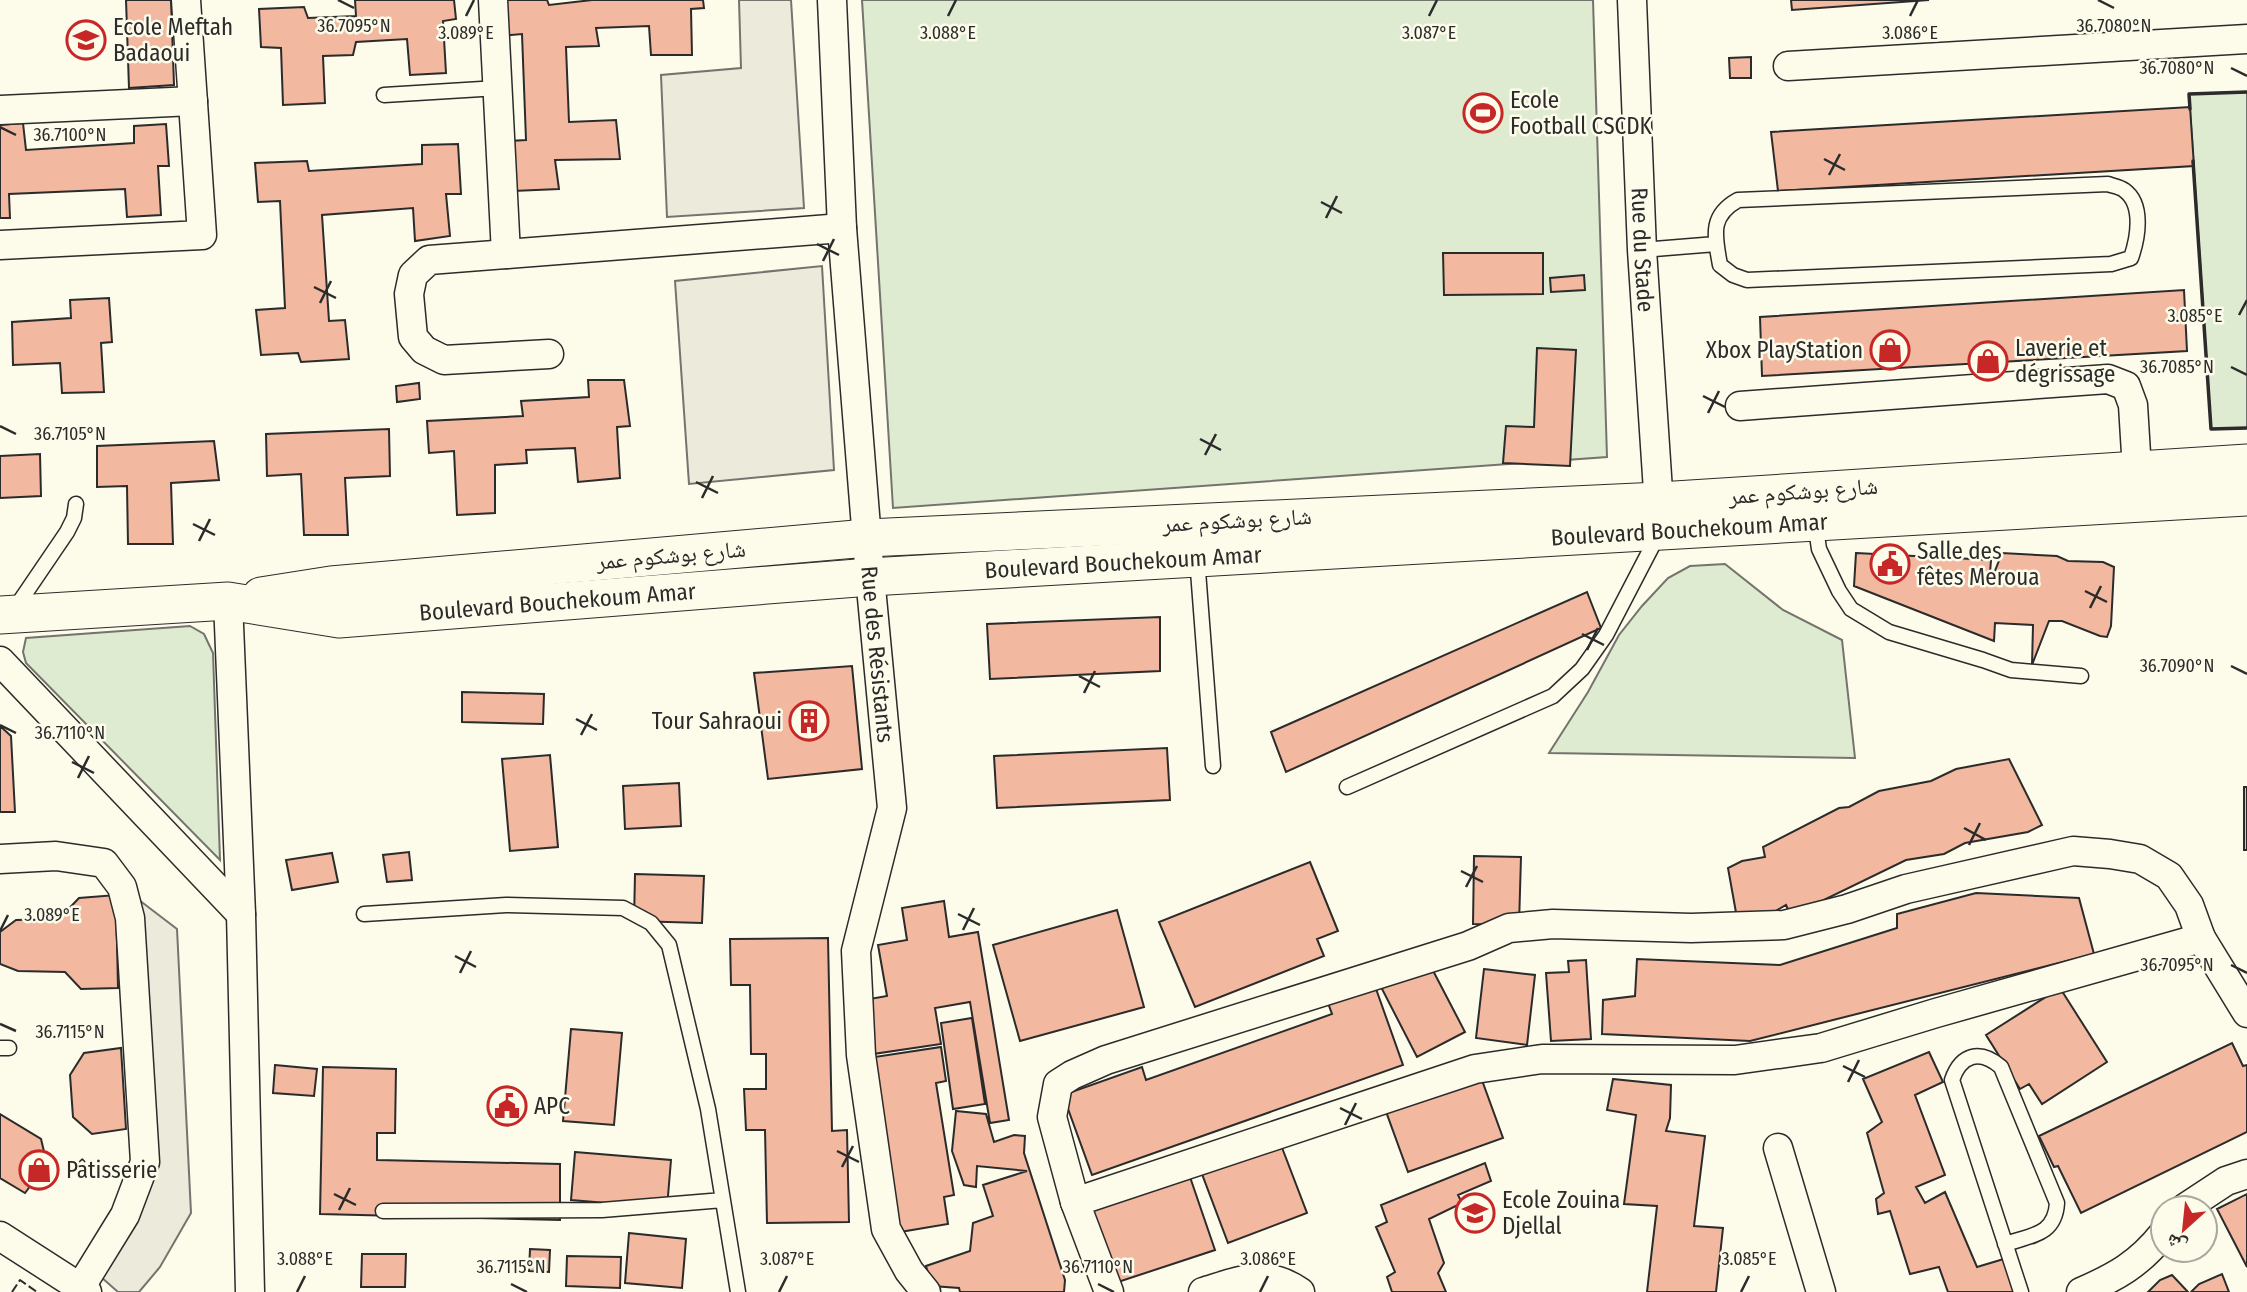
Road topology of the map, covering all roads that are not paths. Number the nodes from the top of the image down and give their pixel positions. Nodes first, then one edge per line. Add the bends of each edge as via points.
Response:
1 (186, 0) edge
2 (493, 0) edge
3 (832, 0) edge
4 (1632, 0) edge
5 (2247, 39) edge
6 (1788, 66) dead end
7 (498, 88) junction
8 (384, 95) dead end
9 (193, 101) junction
10 (0, 110) edge
11 (842, 228) junction
12 (1716, 244) junction
13 (0, 245) edge
14 (1642, 250) junction
15 (506, 254) junction
16 (549, 354) dead end
17 (1740, 406) dead end
18 (2247, 463) edge
19 (2137, 470) junction
20 (2247, 497) edge
21 (76, 504) dead end
22 (1660, 516) junction
23 (1815, 521) junction
24 (867, 538) junction
25 (1196, 557) junction
26 (870, 577) junction
27 (228, 601) junction
28 (6, 614) edge
29 (0, 661) edge
30 (2081, 676) dead end
31 (1213, 766) dead end
32 (1348, 787) dead end
33 (0, 859) edge
34 (241, 914) junction
35 (364, 914) dead end
36 (2202, 938) junction
37 (2247, 1013) edge
38 (1778, 1148) dead end
39 (2247, 1174) edge
40 (2206, 1194) edge
41 (723, 1199) junction
42 (1075, 1202) junction
43 (383, 1211) dead end
44 (0, 1236) edge
45 (2005, 1244) junction
46 (2149, 1251) edge
47 (84, 1290) edge
48 (250, 1292) edge
49 (738, 1292) edge
50 (926, 1292) edge
51 (1109, 1292) edge
52 (1203, 1292) edge
53 (1300, 1292) edge
54 (1821, 1292) edge
55 (2021, 1292) edge
56 (2081, 1292) edge

1 - 9 street
2 - 7 street
3 - 11 street, Rue des Résistants
4 - 14 street, Rue du Stade
5 - 6 street
7 - 8 lane
7 - 15 street
9 - 10 street
9 - 13 street via 202,235
11 - 15 street
11 - 24 street, Rue des Résistants
12 - 12 lane via 1716,223 1724,208 1738,200 2108,184 2123,189 2135,202 2137,240 2131,258 2111,264 1747,280 1720,265
12 - 14 lane
14 - 22 street, Rue du Stade
15 - 16 street via 429,260 413,275 409,294 413,337 424,350 444,360
17 - 19 street via 2108,379 2126,386 2133,405
18 - 19 street, شارع بوشكوم عمر
19 - 22 street, شارع بوشكوم عمر
20 - 23 street, Boulevard Bouchekoum Amar
21 - 28 lane via 68,532
22 - 23 street, Boulevard Bouchekoum Amar
22 - 24 street, شارع بوشكوم عمر
22 - 25 street, Boulevard Bouchekoum Amar
22 - 32 lane via 1606,635 1582,669 1553,696
23 - 30 lane via 1819,549 1845,600 1851,609 1888,632 2011,670
24 - 26 street, Rue des Résistants
24 - 27 street, شارع بوشكوم عمر via 331,585
25 - 26 street, Boulevard Bouchekoum Amar
25 - 31 lane
26 - 27 street, Boulevard Bouchekoum Amar via 339,619
26 - 50 street, Rue des Résistants via 892,808 856,951 861,1055 886,1229
27 - 28 street, Boulevard Bouchekoum Amar
27 - 34 street
29 - 34 street
33 - 47 street via 56,856 104,863 122,887 130,918 145,1161 125,1215
34 - 48 street
35 - 41 lane via 506,905 623,908 651,923 669,946 708,1110
36 - 37 street
36 - 42 street via 1821,1048 1735,1060 1542,1059 1475,1069
36 - 42 street via 2189,905 2169,876 2140,859 2073,851 1906,889 1784,925 1553,924 1509,928 1468,946 1106,1060 1072,1075 1058,1084 1052,1117
38 - 54 street
39 - 40 street
41 - 43 lane via 601,1210
41 - 49 lane
42 - 51 street
44 - 47 street
45 - 45 lane via 2048,1229 2056,1217 2057,1203 2001,1068 1981,1056 1961,1061 1952,1080
45 - 55 lane
46 - 56 street via 2114,1278
52 - 53 street via 1249,1278 1278,1279

